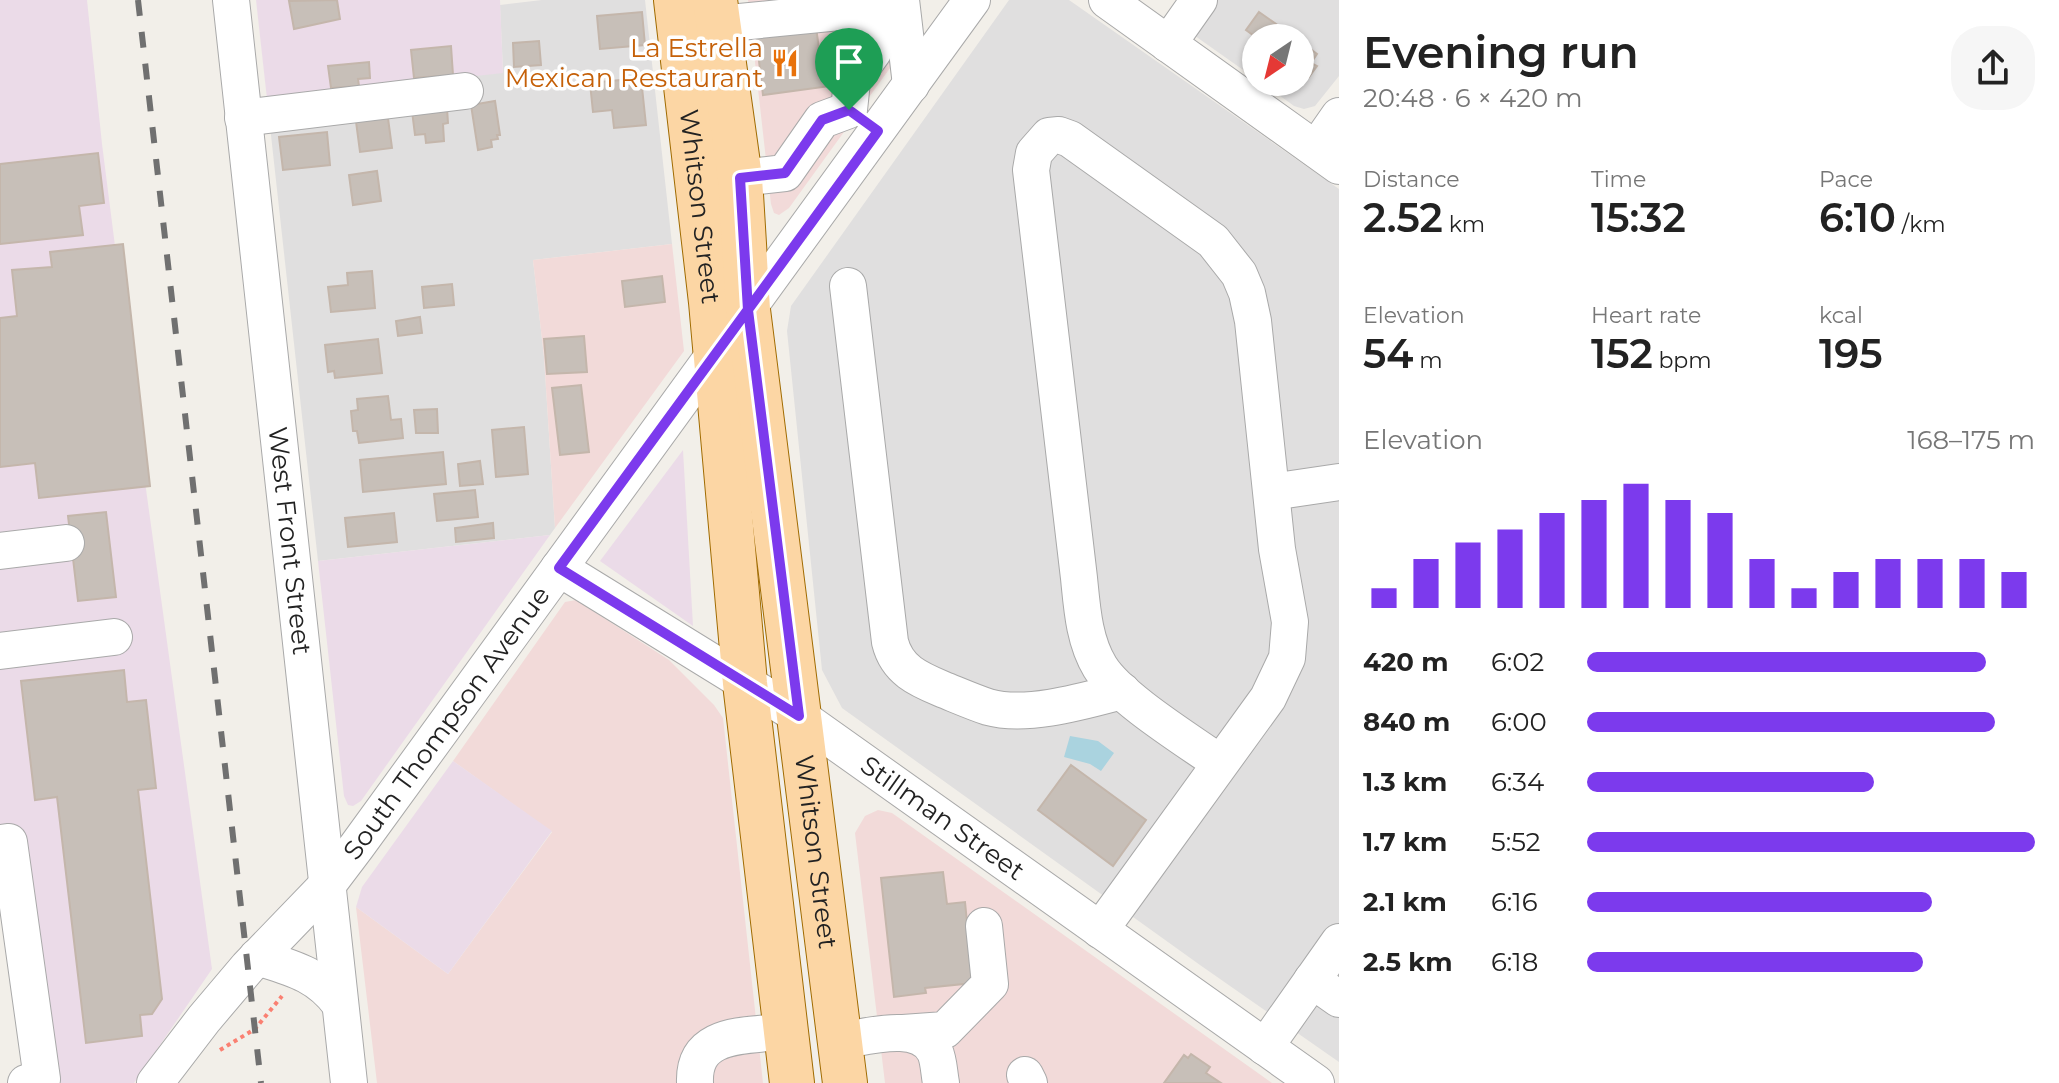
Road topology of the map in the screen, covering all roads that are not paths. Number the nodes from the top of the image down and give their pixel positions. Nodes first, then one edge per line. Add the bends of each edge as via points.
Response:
1 (231, 0) edge
2 (676, 0) edge
3 (972, 0) edge
4 (1107, 0) edge
5 (1199, 0) edge
6 (890, 5) edge
7 (717, 12) edge
8 (1168, 44) junction
9 (911, 85) junction
10 (465, 91) dead end
11 (849, 110) junction
12 (1339, 116) edge
13 (243, 118) junction
14 (878, 131) junction
15 (1327, 157) edge
16 (740, 178) junction
17 (848, 286) dead end
18 (748, 310) junction
19 (716, 355) junction
20 (1339, 482) edge
21 (1272, 492) junction
22 (66, 543) dead end
23 (0, 551) edge
24 (559, 568) junction
25 (114, 637) dead end
26 (0, 651) edge
27 (745, 683) junction
28 (1122, 691) junction
29 (799, 716) junction
30 (1220, 763) junction
31 (0, 839) edge
32 (329, 883) junction
33 (984, 926) dead end
34 (1100, 930) junction
35 (1339, 942) edge
36 (257, 957) junction
37 (1326, 990) edge
38 (340, 1004) junction
39 (786, 1031) junction
40 (903, 1033) junction
41 (1265, 1047) junction
42 (843, 1062) edge
43 (26, 1083) edge
44 (155, 1083) edge
45 (349, 1083) edge
46 (695, 1083) edge
47 (792, 1083) edge
48 (815, 1083) edge
49 (941, 1083) edge
50 (1316, 1083) edge

1 - 13 street, West Front Street
2 - 19 main road, Whitson Street
3 - 9 street, South Thompson Avenue
4 - 8 street
5 - 8 street
6 - 7 street
6 - 9 street
6 - 11 street via 873,52 852,81
7 - 16 main road, Whitson Street
8 - 15 street
9 - 14 street, South Thompson Avenue
10 - 13 street
11 - 14 street
11 - 16 street via 822,120 785,173
12 - 15 street
13 - 32 street, West Front Street
14 - 18 street, South Thompson Avenue
16 - 18 main road, Whitson Street
17 - 28 street via 894,657 921,680 1004,710 1078,703
18 - 19 street, South Thompson Avenue
18 - 29 main road, Whitson Street
19 - 24 street, South Thompson Avenue
19 - 27 main road, Whitson Street
20 - 21 street
21 - 28 street via 1253,321 1239,274 1213,241 1070,139 1049,136 1034,153 1031,170 1083,614 1100,666
21 - 30 street via 1290,622 1287,658 1268,698
22 - 23 street
24 - 27 street, Stillman Street
24 - 32 street, South Thompson Avenue
25 - 26 street
27 - 29 street, Stillman Street
27 - 39 main road, Whitson Street
28 - 30 street
29 - 34 street, Stillman Street
29 - 42 main road, Whitson Street
30 - 34 street
31 - 43 street via 9,842 42,1079
32 - 36 street, South Thompson Avenue
32 - 38 street, West Front Street
33 - 40 street via 990,984 945,1030
34 - 41 street, Stillman Street
35 - 37 street
36 - 38 street via 301,971 328,987
36 - 44 street, South Thompson Avenue
37 - 41 street
38 - 45 street, West Front Street
39 - 46 street via 715,1043 699,1057
39 - 47 main road, Whitson Street
39 - 48 main road
40 - 42 street
40 - 49 street via 920,1036 933,1048
41 - 50 street, Stillman Street

